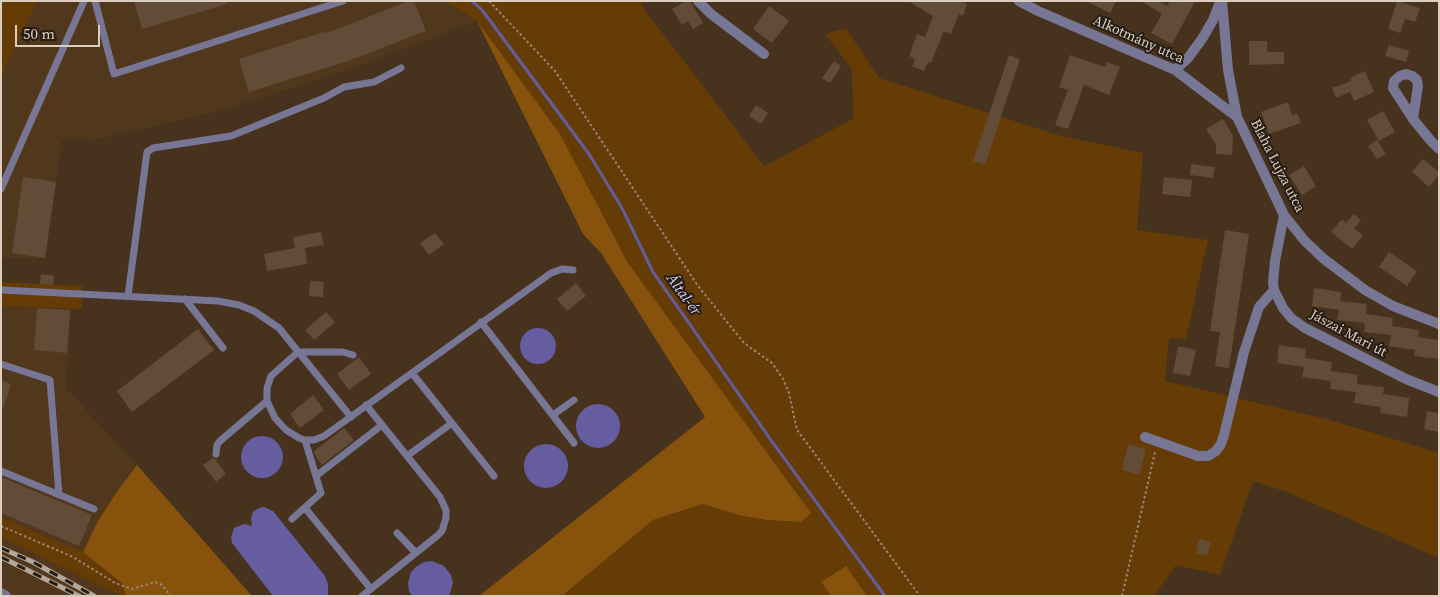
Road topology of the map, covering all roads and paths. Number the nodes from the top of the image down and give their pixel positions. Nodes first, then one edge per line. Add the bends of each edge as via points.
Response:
1 (84, 1) edge
2 (95, 1) edge
3 (343, 1) edge
4 (489, 1) edge
5 (698, 1) edge
6 (1019, 1) edge
7 (1221, 1) edge
8 (764, 54) dead end
9 (401, 68) dead end
10 (1175, 70) junction
11 (1237, 116) junction
12 (1413, 119) dead end
13 (1439, 149) edge
14 (1, 189) edge
15 (1284, 215) junction
16 (573, 270) dead end
17 (1, 290) edge
18 (1274, 290) junction
19 (128, 296) junction
20 (185, 299) junction
21 (481, 322) junction
22 (1439, 324) edge
23 (223, 348) dead end
24 (298, 352) junction
25 (353, 355) dead end
26 (1, 364) edge
27 (412, 373) junction
28 (1439, 392) edge
29 (574, 400) dead end
30 (267, 401) junction
31 (366, 405) junction
32 (553, 415) junction
33 (351, 416) junction
34 (452, 423) junction
35 (382, 425) junction
36 (1144, 437) dead end
37 (305, 440) junction
38 (1157, 442) junction
39 (574, 443) dead end
40 (216, 454) dead end
41 (407, 456) junction
42 (1, 472) edge
43 (316, 476) junction
44 (494, 476) dead end
45 (59, 494) junction
46 (94, 508) dead end
47 (305, 508) junction
48 (292, 520) dead end
49 (1, 526) edge
50 (396, 533) dead end
51 (416, 553) junction
52 (370, 589) junction
53 (1, 593) edge
54 (6, 596) edge
55 (172, 596) edge
56 (362, 596) edge
57 (920, 596) edge
58 (1122, 596) edge

1 - 14 lane
2 - 3 lane via 114,74
4 - 57 path via 555,71 698,286 744,343 772,363 789,393 798,430
5 - 8 street
6 - 10 street, Alkotmány utca
7 - 10 street, Blaha Lujza utca via 1202,39
7 - 11 street, Blaha Lujza utca via 1228,70
9 - 19 lane via 374,82 344,87 231,136 161,146 147,152
10 - 11 street, Alkotmány utca
11 - 15 street, Blaha Lujza utca
12 - 13 street
15 - 18 street via 1275,260
15 - 22 street, Blaha Lujza utca via 1324,259 1365,290 1393,306
16 - 21 lane via 551,272
17 - 19 lane
18 - 28 street, Jászai Mari út via 1283,308 1305,328
18 - 38 street via 1259,307 1244,352 1224,435 1216,451 1208,456 1198,456
19 - 20 lane
20 - 23 lane
20 - 24 lane via 218,301 254,311 279,328
21 - 27 lane
21 - 32 lane
24 - 25 lane
24 - 30 lane via 269,380
24 - 33 lane
26 - 45 lane via 50,380
27 - 31 lane
27 - 34 lane
29 - 32 lane
30 - 37 lane via 279,424
30 - 40 lane via 217,444
31 - 33 lane
31 - 35 lane
32 - 39 lane
33 - 37 lane via 324,436
34 - 41 lane
34 - 44 lane
35 - 41 lane
35 - 43 lane
36 - 38 street
37 - 43 lane
38 - 58 path
41 - 51 lane via 440,497 446,510 442,531
42 - 45 lane
43 - 47 lane via 320,493
45 - 46 lane
47 - 48 lane
47 - 52 lane
49 - 55 path via 73,557 114,583 132,589 156,582
50 - 51 lane
51 - 52 lane
52 - 56 lane
53 - 54 street

